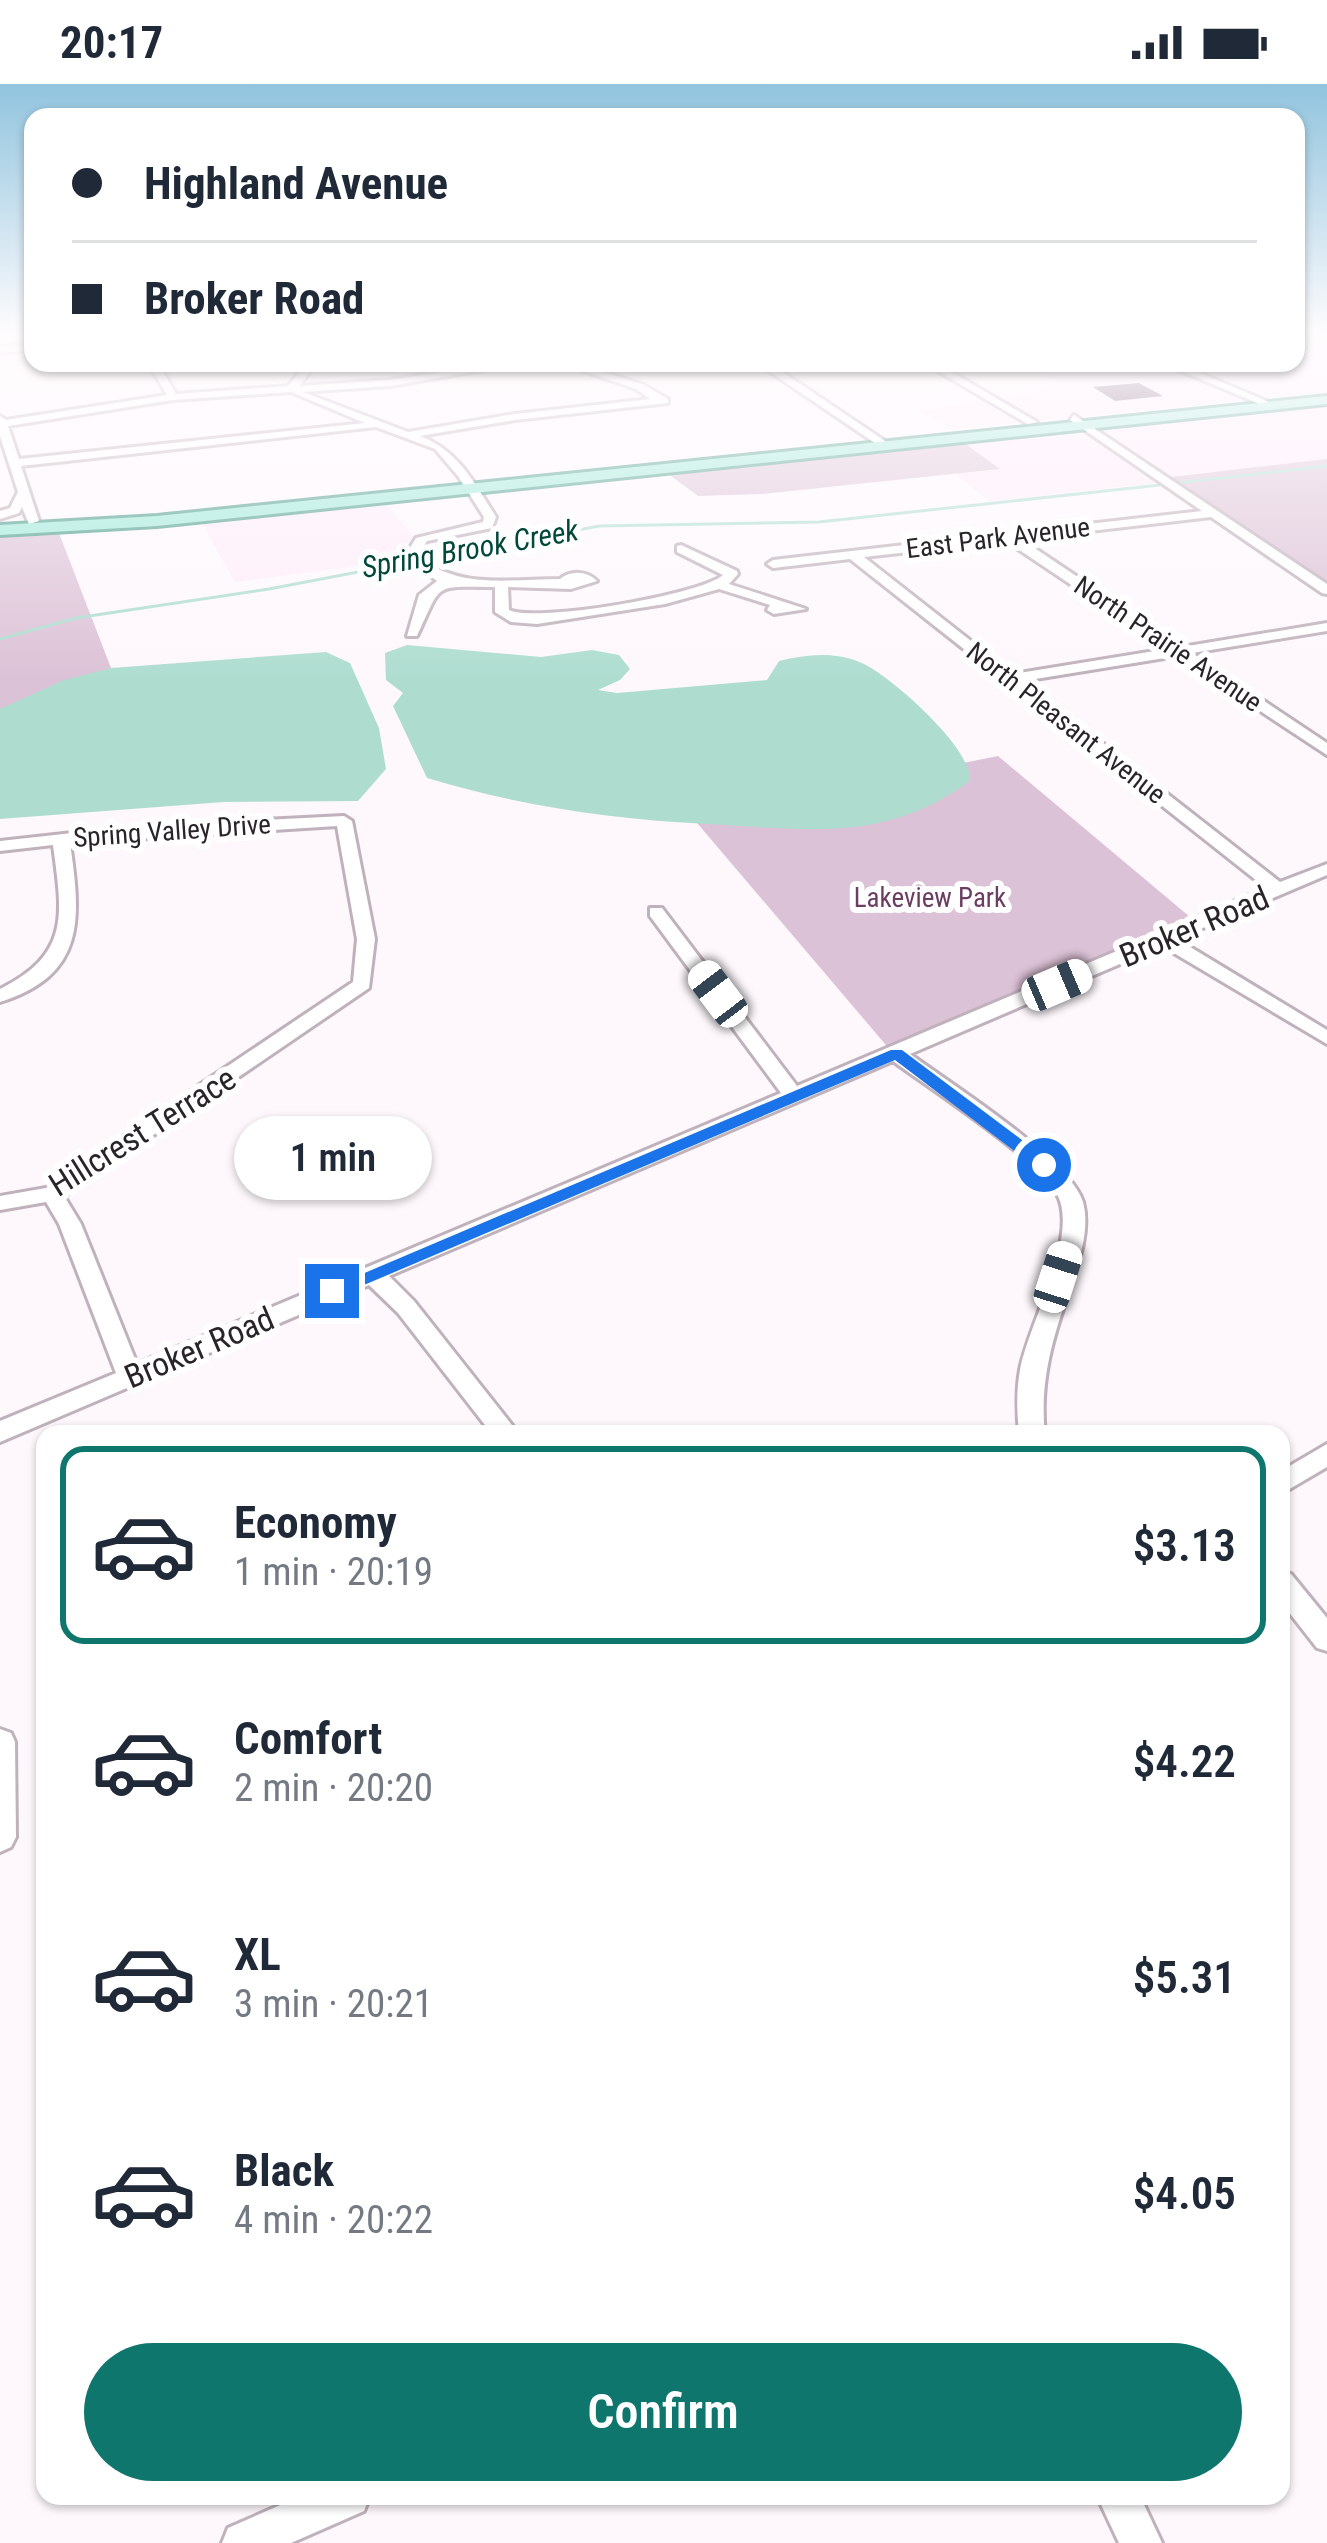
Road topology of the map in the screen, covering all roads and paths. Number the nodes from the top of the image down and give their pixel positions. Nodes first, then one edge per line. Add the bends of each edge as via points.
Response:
1 (12, 450) edge
2 (140, 450) edge
3 (441, 450) edge
4 (785, 450) edge
5 (1121, 450) edge
6 (17, 463) junction
7 (469, 483) junction
8 (22, 494) junction
9 (1214, 513) junction
10 (0, 522) edge
11 (30, 525) junction
12 (1009, 537) junction
13 (681, 549) dead end
14 (853, 555) junction
15 (422, 558) junction
16 (773, 564) dead end
17 (752, 569) dead end
18 (732, 574) junction
19 (445, 581) junction
20 (478, 582) junction
21 (502, 584) junction
22 (568, 584) dead end
23 (719, 585) junction
24 (1327, 590) edge
25 (777, 604) dead end
26 (1327, 627) edge
27 (412, 633) dead end
28 (1177, 650) junction
29 (1010, 679) junction
30 (1327, 751) edge
31 (344, 821) joint
32 (62, 838) junction
33 (0, 845) edge
34 (1327, 869) edge
35 (1279, 890) junction
36 (656, 911) dead end
37 (1164, 939) junction
38 (0, 996) edge
39 (1327, 1038) edge
40 (896, 1053) junction
41 (794, 1096) junction
42 (52, 1193) junction
43 (0, 1203) edge
44 (372, 1274) junction
45 (130, 1377) junction
46 (499, 1425) edge
47 (1031, 1425) edge
48 (0, 1432) edge
49 (1327, 1454) edge
50 (1290, 1478) edge
51 (1290, 1593) edge
52 (1327, 1639) edge
53 (0, 1742) edge
54 (0, 1837) edge
55 (329, 2505) edge
56 (1122, 2505) edge
57 (243, 2543) edge
58 (1141, 2543) edge

1 - 6 street
2 - 6 street
3 - 7 street
4 - 7 main road
5 - 9 street
6 - 8 street
7 - 11 main road via 158,521
7 - 15 street via 488,525 422,538 413,547
8 - 10 street
8 - 11 street
9 - 12 street, East Park Avenue
9 - 24 street
10 - 11 main road
12 - 14 street, East Park Avenue
12 - 28 street, North Prairie Avenue
13 - 18 street
14 - 16 street, East Park Avenue
14 - 29 street, North Pleasant Avenue
15 - 19 street
15 - 20 street via 445,570 471,570
17 - 18 street
18 - 23 street
19 - 20 street
19 - 27 street via 426,595
20 - 21 street
21 - 22 street
21 - 23 street via 502,612 537,620
23 - 25 street
26 - 28 street
28 - 29 street
28 - 30 street, North Prairie Avenue
29 - 35 street, North Pleasant Avenue
31 - 32 street, Spring Valley Drive
31 - 42 street, Hillcrest Terrace via 366,939 362,984
32 - 33 street, Spring Valley Drive
32 - 38 street via 70,934 50,966
34 - 35 street, Broker Road
35 - 37 street, Broker Road
36 - 41 street
37 - 39 street
37 - 40 street, Broker Road
40 - 41 street, Broker Road
40 - 47 street via 1044,1165 1072,1205 1069,1244 1028,1376
41 - 44 street, Broker Road
42 - 43 street, Hillcrest Terrace
42 - 45 street
44 - 45 street, Broker Road
44 - 46 street
45 - 48 street, Broker Road
49 - 50 street
51 - 52 street
53 - 54 street
55 - 57 street
56 - 58 street

